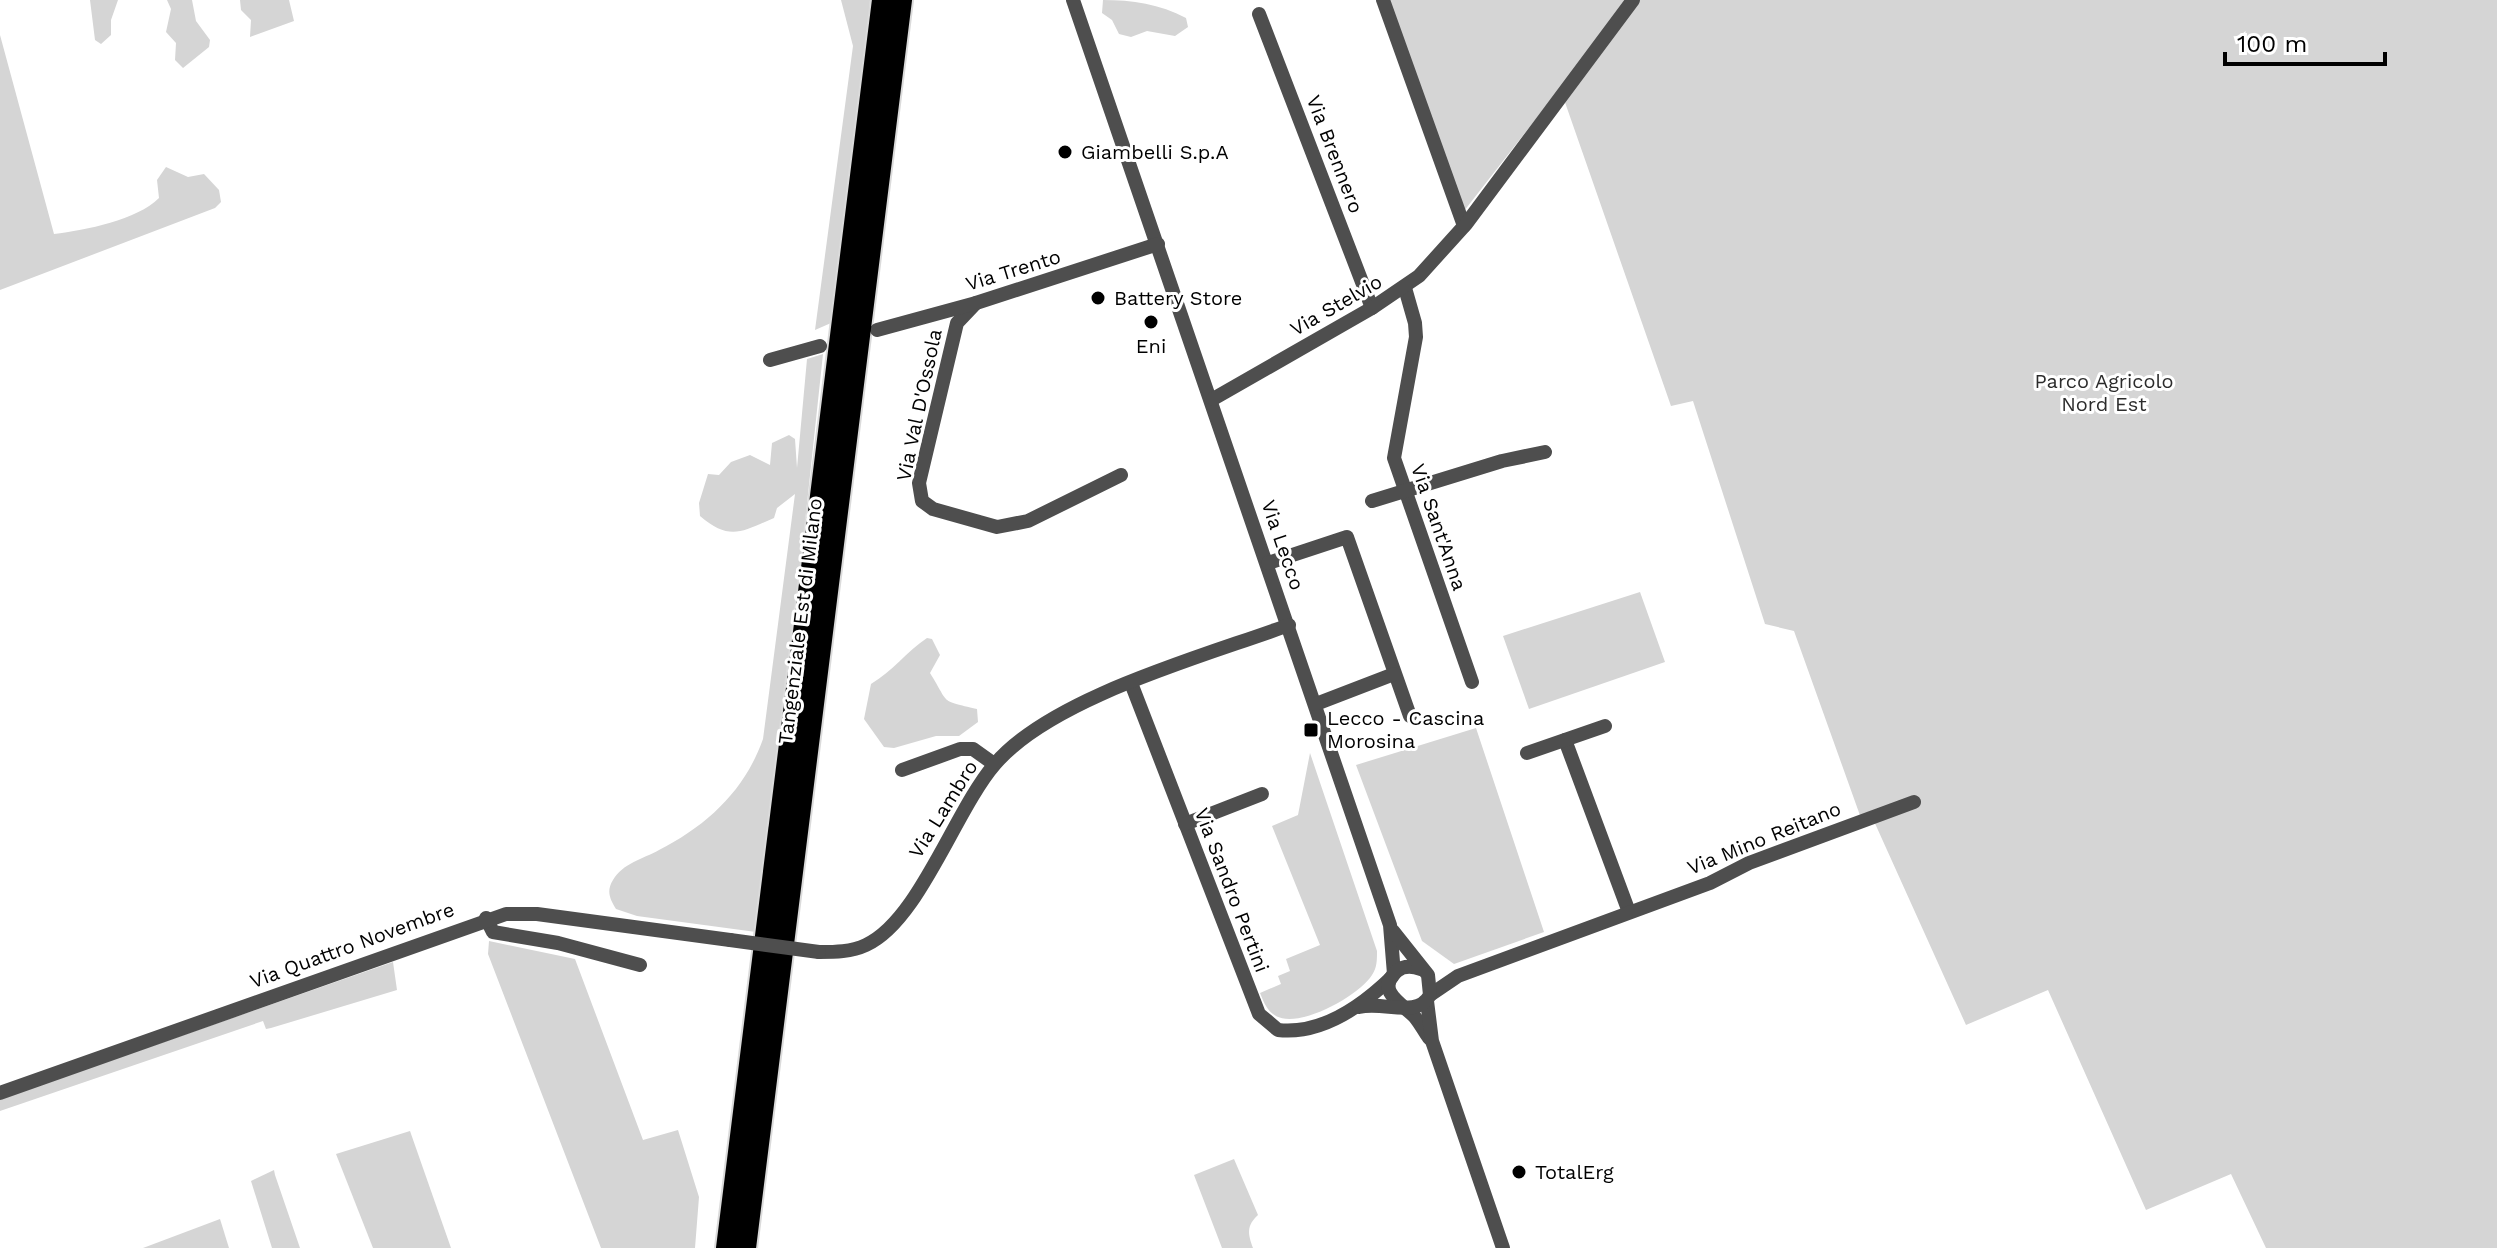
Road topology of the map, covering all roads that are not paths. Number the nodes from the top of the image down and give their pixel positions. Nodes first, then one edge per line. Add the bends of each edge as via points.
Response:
1 (874, 0) edge
2 (883, 0) edge
3 (901, 0) edge
4 (1073, 0) edge
5 (1383, 0) edge
6 (1633, 0) edge
7 (1259, 14) dead end
8 (868, 123) junction
9 (1464, 226) junction
10 (1158, 244) junction
11 (1405, 288) junction
12 (976, 303) junction
13 (1372, 308) junction
14 (877, 330) dead end
15 (820, 346) dead end
16 (770, 360) dead end
17 (1213, 399) junction
18 (1545, 452) dead end
19 (1121, 475) dead end
20 (1404, 490) junction
21 (1372, 501) dead end
22 (1268, 563) junction
23 (1289, 625) junction
24 (1394, 674) junction
25 (1472, 682) dead end
26 (1131, 683) junction
27 (1316, 704) junction
28 (1410, 716) dead end
29 (1605, 726) dead end
30 (1565, 740) junction
31 (1527, 753) dead end
32 (994, 764) junction
33 (902, 770) dead end
34 (1262, 794) dead end
35 (1914, 802) dead end
36 (1185, 824) junction
37 (1629, 912) junction
38 (486, 918) junction
39 (1390, 925) junction
40 (730, 940) joint
41 (640, 965) dead end
42 (1424, 972) junction
43 (1393, 975) junction
44 (1458, 976) junction
45 (1429, 998) junction
46 (1401, 1007) junction
47 (1351, 1010) junction
48 (1432, 1041) junction
49 (0, 1093) edge
50 (727, 1248) edge
51 (745, 1248) edge
52 (1503, 1248) edge

1 - 8 highway
2 - 8 highway, Tangenziale Est di Milano
3 - 51 highway, Tangenziale Est di Milano
4 - 10 street
5 - 9 street
6 - 9 street, Via Stelvio
7 - 13 street, Via Brennero
8 - 50 highway, Tangenziale Est di Milano
9 - 11 street, Via Stelvio
10 - 12 street, Via Trento
10 - 17 street
11 - 13 street, Via Stelvio
11 - 20 street, Via Sant'Anna via 1416,337 1394,445
12 - 14 street, Via Trento
12 - 19 street, Via Val D'Ossola via 957,323 919,483 922,501 985,525 1012,526
13 - 17 street, Via Stelvio
15 - 16 street
17 - 22 street, Via Lecco
18 - 20 street
20 - 21 street
20 - 25 street, Via Sant'Anna
22 - 23 street, Via Lecco
22 - 24 street via 1347,537
23 - 26 street, Via Lambro
23 - 27 street, Via Lecco
24 - 27 street
24 - 28 street
26 - 32 street, Via Lambro via 1057,715
26 - 36 street, Via Sandro Pertini
27 - 39 street, Via Lecco
29 - 30 street
30 - 31 street
30 - 37 street
32 - 33 street via 973,749 960,749
32 - 40 street, Via Lambro, bridge via 890,928 855,949 819,952
34 - 36 street
35 - 37 street, Via Mino Reitano
36 - 47 street, Via Sandro Pertini via 1254,1005 1278,1030 1304,1030
37 - 44 street, Via Mino Reitano
38 - 40 street, Via Quattro Novembre via 537,914
38 - 41 street via 493,932
38 - 49 street, Via Quattro Novembre
39 - 42 street, Via Lecco
39 - 43 street, Via Lecco
42 - 43 street via 1409,966
42 - 44 street, Via Mino Reitano
42 - 45 street, Via Lecco
43 - 46 street, Via Lecco via 1391,997
43 - 47 street
44 - 45 street, Via Mino Reitano
45 - 46 street via 1412,1009
45 - 48 street, Via Lecco
46 - 47 street via 1383,1003
46 - 48 street, Via Lecco
48 - 52 street, Via Lecco

